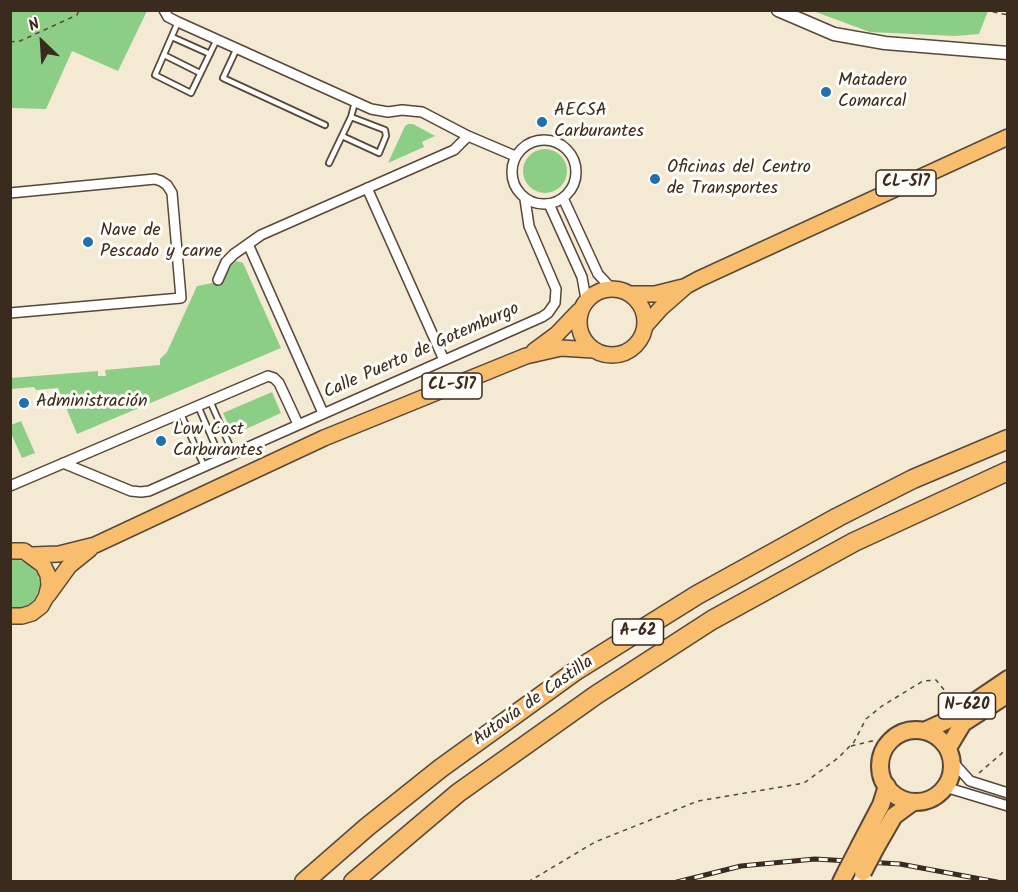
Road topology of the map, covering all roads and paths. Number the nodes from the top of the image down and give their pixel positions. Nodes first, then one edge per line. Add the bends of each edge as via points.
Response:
1 (79, 10) edge
2 (164, 10) edge
3 (778, 10) edge
4 (984, 10) edge
5 (1008, 15) edge
6 (178, 22) junction
7 (172, 37) junction
8 (217, 39) junction
9 (10, 42) edge
10 (237, 48) junction
11 (1008, 53) edge
12 (210, 54) junction
13 (164, 55) junction
14 (200, 74) junction
15 (355, 101) junction
16 (351, 117) junction
17 (325, 126) dead end
18 (342, 136) junction
19 (468, 136) junction
20 (1008, 137) edge
21 (515, 156) junction
22 (329, 163) dead end
23 (367, 188) junction
24 (10, 193) edge
25 (525, 198) junction
26 (563, 198) junction
27 (549, 204) junction
28 (248, 244) junction
29 (218, 280) dead end
30 (686, 286) junction
31 (611, 288) junction
32 (630, 294) junction
33 (583, 305) junction
34 (10, 313) edge
35 (645, 326) junction
36 (593, 350) junction
37 (526, 356) junction
38 (444, 360) junction
39 (210, 400) junction
40 (198, 406) junction
41 (181, 413) junction
42 (323, 414) junction
43 (298, 424) junction
44 (1008, 429) edge
45 (1008, 439) edge
46 (233, 453) junction
47 (221, 459) junction
48 (63, 463) junction
49 (204, 466) junction
50 (1008, 471) edge
51 (913, 479) junction
52 (10, 486) edge
53 (95, 545) junction
54 (11, 550) edge
55 (32, 555) junction
56 (46, 597) junction
57 (10, 616) edge
58 (1008, 679) edge
59 (1008, 694) edge
60 (938, 712) dead end
61 (924, 731) junction
62 (850, 746) junction
63 (887, 746) junction
64 (1008, 748) edge
65 (950, 755) junction
66 (970, 781) junction
67 (887, 786) junction
68 (945, 787) junction
69 (1008, 794) edge
70 (913, 801) junction
71 (1008, 807) edge
72 (874, 835) junction
73 (852, 876) edge
74 (304, 882) edge
75 (353, 882) edge
76 (528, 882) edge

1 - 9 path via 77,15
2 - 6 street
3 - 11 street via 834,34 885,43
4 - 5 path
6 - 7 lane
6 - 8 street
7 - 12 lane
7 - 13 lane
8 - 10 street
8 - 12 lane
10 - 15 street
10 - 17 lane via 223,78
12 - 14 lane
13 - 14 lane
13 - 14 lane via 155,75 191,93
15 - 16 lane
15 - 19 street via 388,112 422,112
16 - 18 lane
16 - 18 lane via 385,130 379,153
18 - 22 lane
19 - 21 street
19 - 23 street via 454,150
20 - 30 main road, CL-517
21 - 25 street via 512,179
21 - 26 street via 531,142 543,139 564,147 572,156 576,178
23 - 28 street
23 - 38 street
24 - 34 street via 156,179 167,184 174,204 181,298
25 - 27 street
25 - 38 street, Calle Puerto de Gotemburgo via 529,226 556,289 555,303 548,314
26 - 27 street
26 - 31 street via 598,274
27 - 33 street via 582,277
28 - 29 street via 226,262
28 - 42 street
30 - 32 main road, CL-517 via 655,294
30 - 35 main road, CL-517
31 - 32 main road, CL-517
31 - 33 main road, CL-517 via 597,291
32 - 35 main road via 642,308
33 - 36 main road via 578,326
33 - 37 main road, CL-517 via 557,334
35 - 36 main road, CL-517 via 641,339 619,355
36 - 37 main road, CL-517 via 561,348
37 - 53 main road, CL-517 via 324,438
38 - 42 street, Calle Puerto de Gotemburgo
39 - 40 street
39 - 43 street via 268,376 279,383
39 - 46 lane
40 - 41 street
40 - 47 lane
41 - 48 street
41 - 49 lane
42 - 43 street, Calle Puerto de Gotemburgo
43 - 46 street, Calle Puerto de Gotemburgo
44 - 51 highway
45 - 51 highway, Autovía de Castilla / A-62
46 - 47 street, Calle Puerto de Gotemburgo
47 - 49 street, Calle Puerto de Gotemburgo
48 - 49 street, Calle Puerto de Gotemburgo via 141,492
48 - 52 street
50 - 75 highway, Autovía de Castilla / A-62 via 854,542 712,620 596,694 458,794
51 - 74 highway, Autovía de Castilla / A-62 via 697,596 577,670 441,768
53 - 55 main road, CL-517 via 59,554
53 - 56 main road, CL-517 via 69,566
54 - 55 main road, CL-517
55 - 56 main road via 44,565 48,575
56 - 57 main road, CL-517 via 32,613
58 - 61 highway, N-620 via 946,721
59 - 65 highway, N-620 via 963,723
60 - 62 path via 945,691 936,680 923,681 866,719
61 - 63 highway, N-620 via 903,732
61 - 65 highway, N-620 via 938,737
62 - 63 path via 872,741
62 - 76 path via 804,783 699,801 596,842
63 - 67 highway via 880,766
64 - 66 path
65 - 66 street
65 - 68 highway, N-620 via 951,775
66 - 69 street
67 - 70 highway via 903,799
67 - 72 highway
68 - 70 highway via 924,801
68 - 71 street
70 - 72 highway
72 - 73 highway, bridge

